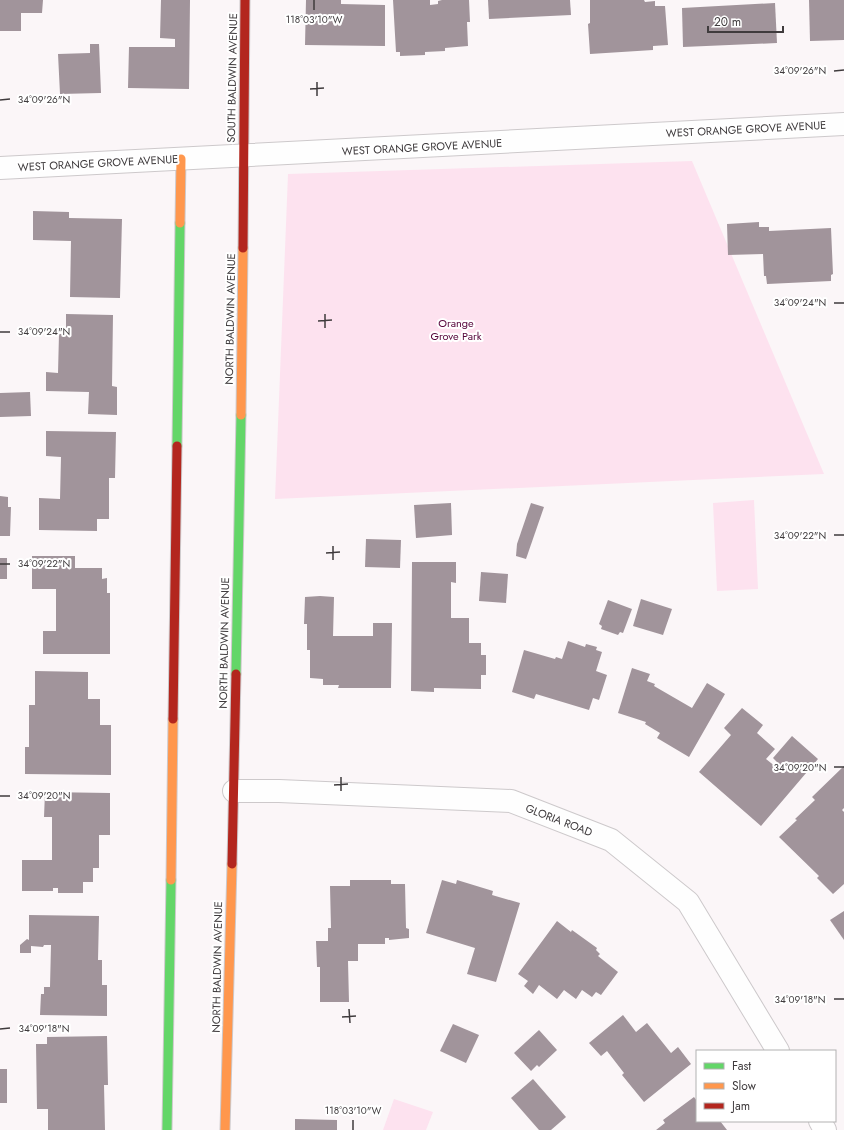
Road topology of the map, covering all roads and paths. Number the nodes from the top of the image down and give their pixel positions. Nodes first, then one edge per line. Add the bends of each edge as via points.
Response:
1 (245, 0) edge
2 (844, 124) edge
3 (243, 156) junction
4 (181, 159) junction
5 (0, 168) edge
6 (234, 790) junction
7 (777, 1050) edge
8 (167, 1130) edge
9 (226, 1130) edge

1 - 3 street, SOUTH BALDWIN AVENUE
2 - 3 street, WEST ORANGE GROVE AVENUE
3 - 4 street, WEST ORANGE GROVE AVENUE
3 - 6 street, NORTH BALDWIN AVENUE
4 - 5 street, WEST ORANGE GROVE AVENUE
4 - 8 street
6 - 7 street, GLORIA ROAD via 511,801 611,840 688,902
6 - 9 street, NORTH BALDWIN AVENUE

